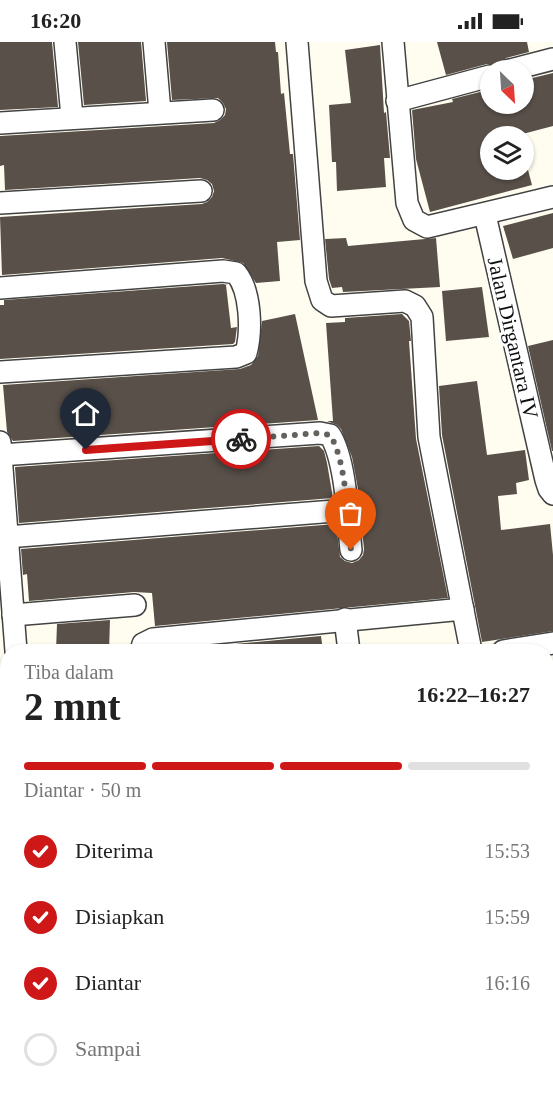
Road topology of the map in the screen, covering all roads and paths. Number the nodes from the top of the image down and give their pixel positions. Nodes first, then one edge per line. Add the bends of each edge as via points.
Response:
1 (65, 42) edge
2 (154, 42) edge
3 (297, 42) edge
4 (393, 42) edge
5 (553, 59) edge
6 (534, 64) edge
7 (480, 79) edge
8 (397, 101) junction
9 (213, 110) dead end
10 (160, 112) junction
11 (72, 117) junction
12 (0, 123) edge
13 (201, 190) dead end
14 (553, 197) edge
15 (0, 203) edge
16 (485, 215) junction
17 (0, 288) edge
18 (0, 372) edge
19 (0, 450) edge
20 (553, 494) edge
21 (347, 510) junction
22 (7, 537) junction
23 (351, 550) dead end
24 (135, 605) dead end
25 (463, 609) junction
26 (13, 615) junction
27 (345, 619) junction
28 (15, 644) edge
29 (143, 644) edge
30 (348, 644) edge
31 (470, 644) edge

1 - 11 street
2 - 10 street
3 - 25 street via 316,281 322,300 331,306 405,301 415,306 422,317 429,437
4 - 8 street
5 - 6 street
7 - 8 street
8 - 16 street via 407,203 414,220 428,227
9 - 10 street
10 - 11 street
11 - 12 street
13 - 15 street
14 - 16 street
16 - 20 street, Jalan Dirgantara IV via 546,480
17 - 18 street via 236,273 247,292 248,343 246,353 236,357
19 - 21 street via 320,433 330,435 336,444
19 - 22 street
21 - 22 street
21 - 23 street
22 - 26 street
24 - 26 street
25 - 27 street
25 - 31 street
26 - 28 street
27 - 29 street via 153,639
27 - 30 street

